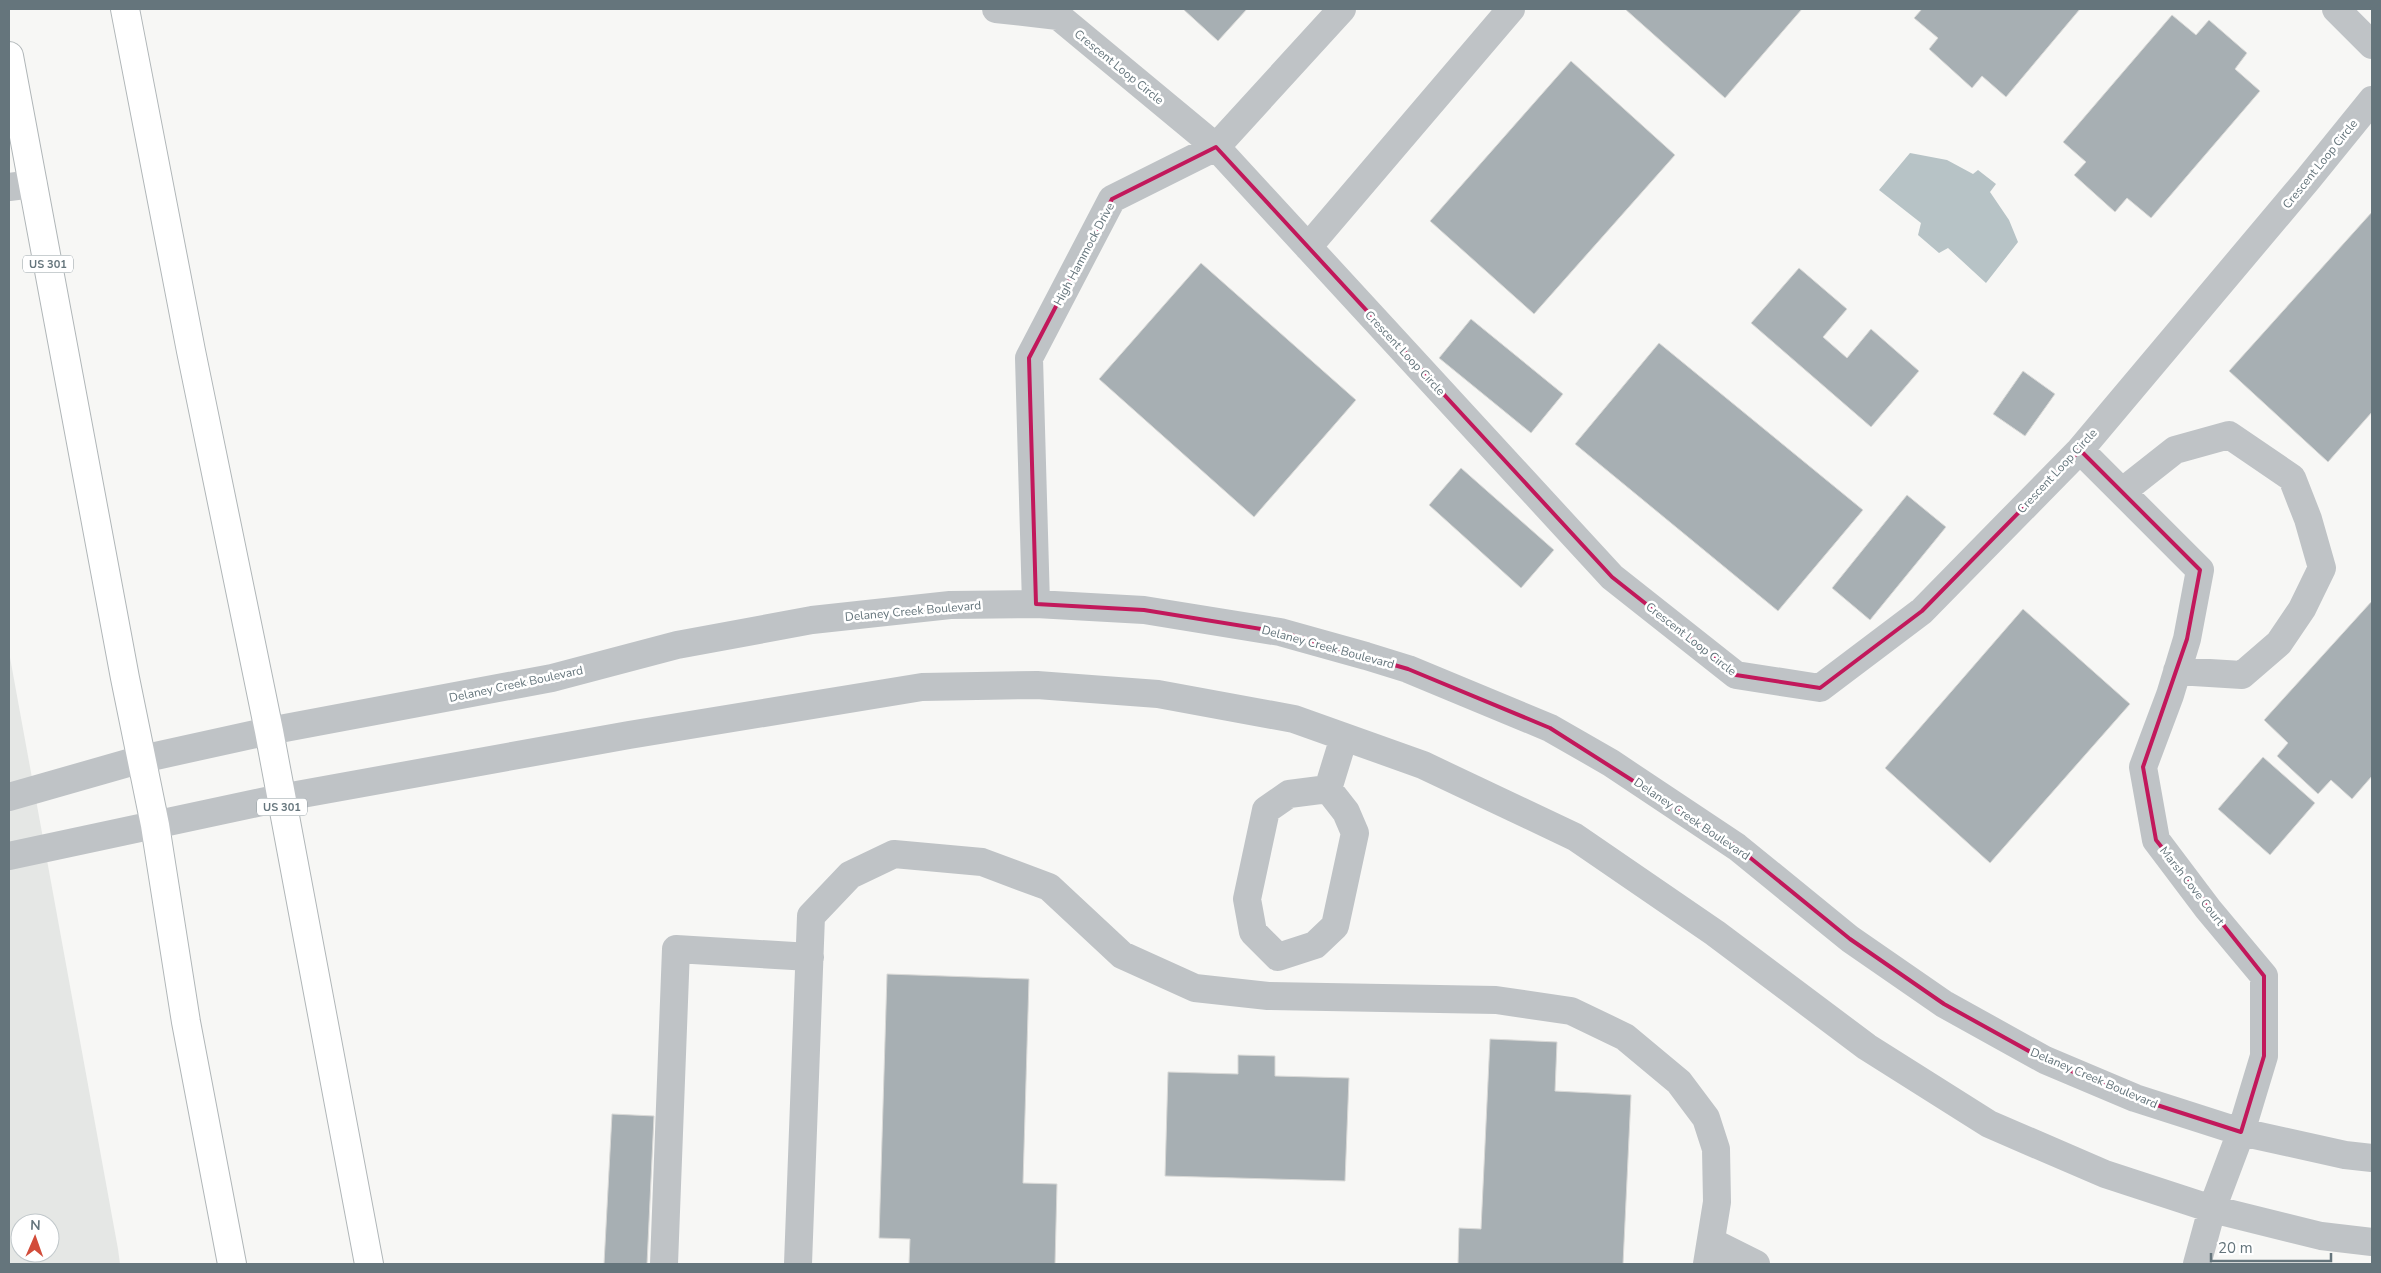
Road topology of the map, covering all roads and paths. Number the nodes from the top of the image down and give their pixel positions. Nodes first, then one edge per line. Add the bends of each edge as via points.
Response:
1 (125, 9) edge
2 (996, 9) edge
3 (1342, 9) edge
4 (1511, 9) edge
5 (2336, 9) edge
6 (2372, 45) edge
7 (9, 56) edge
8 (2372, 100) edge
9 (1216, 147) junction
10 (21, 186) edge
11 (1308, 247) junction
12 (2080, 450) junction
13 (2123, 491) junction
14 (1036, 604) junction
15 (2177, 672) junction
16 (269, 731) junction
17 (1344, 737) junction
18 (142, 759) junction
19 (1328, 789) junction
20 (9, 798) edge
21 (280, 798) junction
22 (155, 825) junction
23 (9, 856) edge
24 (810, 957) junction
25 (1278, 958) junction
26 (1268, 996) junction
27 (2241, 1132) junction
28 (2372, 1158) edge
29 (2212, 1209) junction
30 (2372, 1242) edge
31 (1710, 1253) edge
32 (232, 1264) edge
33 (369, 1264) edge
34 (664, 1264) edge
35 (798, 1264) edge
36 (1756, 1264) edge
37 (2198, 1264) edge

1 - 16 main road, US 301
2 - 9 street, Crescent Loop Circle via 1058,16
3 - 9 street, High Hammock Drive
4 - 11 street
5 - 6 street
7 - 10 main road, US 301
8 - 12 street, Crescent Loop Circle
9 - 11 street, Crescent Loop Circle
9 - 14 street, High Hammock Drive via 1112,199 1028,358
10 - 18 main road, US 301
11 - 12 street, Crescent Loop Circle via 1612,577 1736,675 1820,688 1922,611
12 - 13 street, Marsh Cove Court
13 - 15 street, Marsh Cove Court via 2200,570
13 - 15 street via 2175,450 2229,435 2292,478 2308,519 2322,568 2302,609 2279,642 2242,675
14 - 16 street, Delaney Creek Boulevard via 950,605 812,620 677,645 552,678
14 - 27 street, Delaney Creek Boulevard via 1144,610 1280,632 1408,669 1550,728 1611,763 1737,847 1850,939 1944,1004 2045,1060 2136,1098
15 - 27 street, Marsh Cove Court via 2143,767 2156,840 2264,976 2264,1056
16 - 18 street, Delaney Creek Boulevard
16 - 21 main road, US 301
17 - 19 street
17 - 21 street via 1294,719 1158,694 1037,685 922,687 628,735
17 - 29 street via 1423,765 1575,837 1715,933 1867,1047 1989,1124 2104,1174
18 - 20 street, Delaney Creek Boulevard
18 - 22 main road, US 301
19 - 25 street via 1346,812 1355,833 1335,926 1315,946
19 - 25 street via 1289,794 1266,810 1247,899 1253,932
21 - 22 street
21 - 33 main road, US 301
22 - 23 street
22 - 32 main road, US 301 via 186,1022
24 - 26 street via 811,916 850,876 894,854 982,862 1049,887 1122,955 1195,988
24 - 34 street via 676,949
24 - 35 street
25 - 26 street
26 - 31 street via 1496,1000 1571,1011 1625,1037 1679,1082 1706,1118 1716,1149 1717,1202
27 - 28 street, Delaney Creek Boulevard
27 - 29 street, Marsh Cove Court
29 - 30 street via 2321,1236
29 - 37 street, Marsh Cove Court
31 - 36 street

